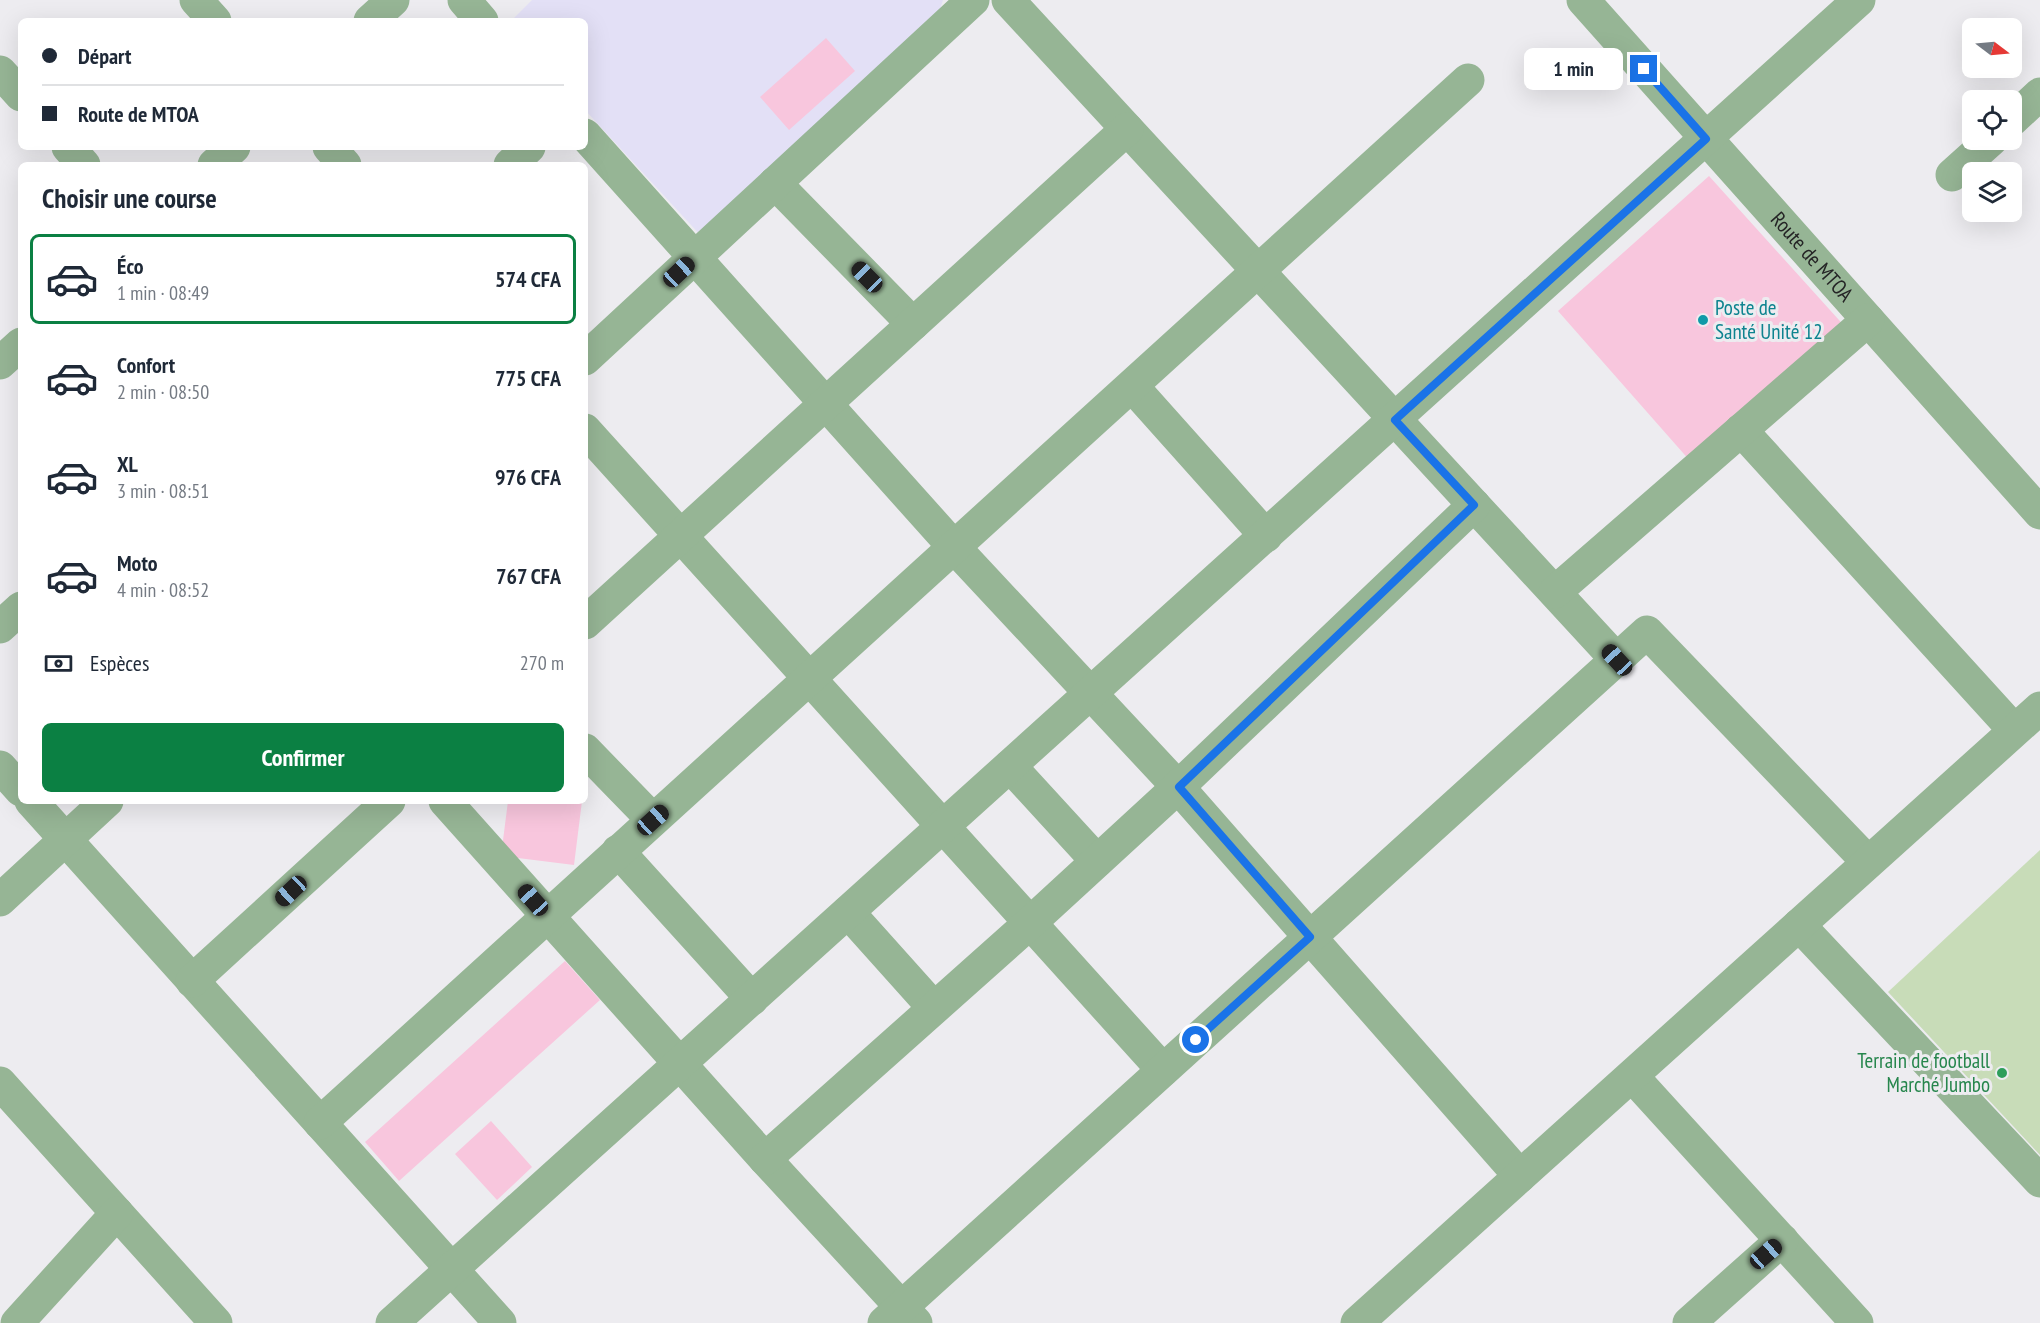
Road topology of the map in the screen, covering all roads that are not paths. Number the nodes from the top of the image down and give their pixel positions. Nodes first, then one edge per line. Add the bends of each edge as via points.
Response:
1 (196, 0) edge
2 (393, 0) edge
3 (464, 0) edge
4 (973, 0) edge
5 (1008, 0) edge
6 (1583, 0) edge
7 (1859, 0) edge
8 (212, 18) edge
9 (373, 18) edge
10 (480, 18) edge
11 (0, 72) edge
12 (1468, 80) dead end
13 (18, 92) edge
14 (2040, 94) edge
15 (2022, 111) edge
16 (1127, 129) junction
17 (588, 138) edge
18 (1706, 139) junction
19 (71, 150) edge
20 (231, 150) edge
21 (332, 150) edge
22 (526, 150) edge
23 (1979, 150) edge
24 (81, 162) edge
25 (217, 162) edge
26 (342, 162) edge
27 (513, 162) edge
28 (1952, 175) dead end
29 (775, 183) junction
30 (695, 257) junction
31 (1258, 270) junction
32 (1868, 320) junction
33 (913, 324) junction
34 (18, 347) edge
35 (588, 356) edge
36 (0, 363) edge
37 (1132, 386) junction
38 (826, 404) junction
39 (1395, 420) junction
40 (1741, 430) junction
41 (588, 433) edge
42 (1474, 505) junction
43 (2040, 513) edge
44 (681, 536) junction
45 (1266, 536) junction
46 (954, 547) junction
47 (1555, 592) junction
48 (18, 611) edge
49 (588, 619) edge
50 (0, 627) edge
51 (1617, 660) junction
52 (809, 678) junction
53 (1090, 693) junction
54 (2040, 708) edge
55 (2014, 730) junction
56 (588, 753) edge
57 (1010, 766) junction
58 (0, 767) edge
59 (18, 787) edge
60 (1179, 787) junction
61 (34, 804) edge
62 (104, 804) edge
63 (386, 804) edge
64 (448, 804) edge
65 (653, 820) junction
66 (943, 827) junction
67 (65, 839) junction
68 (618, 851) junction
69 (1097, 861) junction
70 (1868, 862) junction
71 (0, 900) edge
72 (848, 912) junction
73 (548, 916) junction
74 (1030, 923) junction
75 (1799, 925) junction
76 (1310, 937) junction
77 (192, 981) junction
78 (752, 999) junction
79 (934, 1008) junction
80 (680, 1064) junction
81 (1163, 1070) junction
82 (1632, 1076) junction
83 (0, 1083) edge
84 (320, 1123) junction
85 (765, 1159) junction
86 (1520, 1176) junction
87 (2040, 1181) edge
88 (117, 1213) junction
89 (1782, 1240) junction
90 (452, 1269) junction
91 (205, 1318) edge
92 (900, 1318) edge
93 (17, 1323) edge
94 (392, 1323) edge
95 (500, 1323) edge
96 (1357, 1323) edge
97 (1689, 1323) edge
98 (1857, 1323) edge

1 - 8 street
2 - 9 street
3 - 10 street
4 - 29 street
5 - 16 street
6 - 18 street, Route de MTOA
7 - 18 street
11 - 13 street
12 - 31 street
14 - 15 street
16 - 31 street
16 - 33 street
17 - 30 street
18 - 32 street, Route de MTOA
18 - 39 street
19 - 24 street
20 - 25 street
21 - 26 street
22 - 27 street
23 - 28 street
29 - 30 street
29 - 33 street
30 - 35 street
30 - 38 street
31 - 37 street
31 - 39 street
32 - 40 street
32 - 43 street, Route de MTOA
33 - 38 street
34 - 36 street
37 - 45 street
37 - 46 street
38 - 44 street
38 - 46 street
39 - 42 street
39 - 45 street
40 - 47 street
40 - 55 street
41 - 44 street
42 - 47 street
42 - 60 street
44 - 49 street
44 - 52 street
45 - 53 street
46 - 52 street
46 - 53 street
47 - 51 street
48 - 50 street
51 - 70 street via 1647,632
51 - 76 street
52 - 65 street
52 - 66 street
53 - 57 street
53 - 60 street
54 - 55 street
55 - 70 street
56 - 65 street
57 - 66 street
57 - 69 street
58 - 59 street
60 - 69 street
60 - 76 street
61 - 67 street
62 - 67 street
63 - 77 street
64 - 73 street
65 - 68 street
66 - 72 street
66 - 74 street
67 - 71 street
67 - 77 street
68 - 73 street
68 - 78 street
69 - 74 street
70 - 75 street
72 - 78 street
72 - 79 street
73 - 80 street
73 - 84 street
74 - 79 street
74 - 81 street
75 - 82 street
75 - 87 street
76 - 81 street
76 - 86 street
77 - 84 street
78 - 80 street
79 - 85 street
80 - 85 street
80 - 90 street
81 - 92 street
82 - 86 street
82 - 89 street
83 - 88 street
84 - 90 street
85 - 92 street
86 - 96 street
88 - 91 street
88 - 93 street
89 - 97 street
89 - 98 street
90 - 94 street
90 - 95 street

